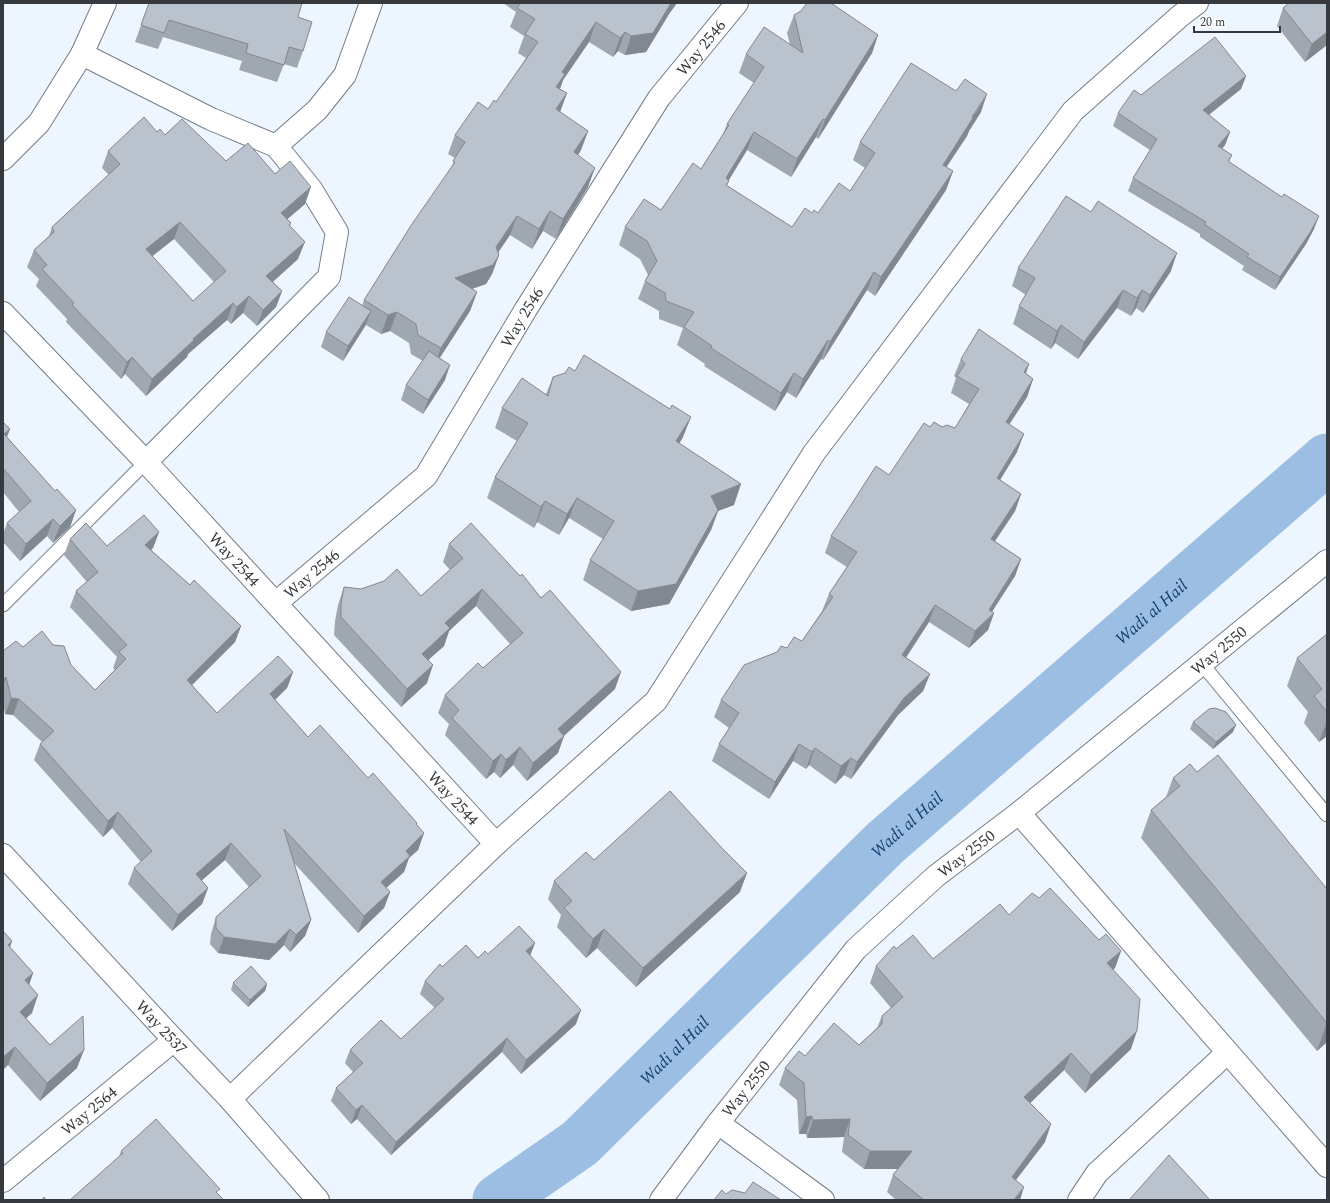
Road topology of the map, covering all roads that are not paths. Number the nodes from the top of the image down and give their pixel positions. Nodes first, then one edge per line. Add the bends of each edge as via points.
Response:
1 (105, 3) edge
2 (371, 3) edge
3 (737, 3) edge
4 (1197, 3) edge
5 (1175, 10) edge
6 (82, 54) junction
7 (276, 146) junction
8 (3, 159) edge
9 (3, 313) edge
10 (146, 462) junction
11 (1327, 562) edge
12 (276, 603) junction
13 (3, 605) edge
14 (1202, 664) junction
15 (1019, 813) junction
16 (1327, 815) edge
17 (496, 844) junction
18 (3, 855) edge
19 (174, 1040) junction
20 (1227, 1053) junction
21 (230, 1099) junction
22 (718, 1123) junction
23 (1327, 1166) edge
24 (3, 1181) edge
25 (318, 1200) edge
26 (661, 1200) edge
27 (823, 1200) edge
28 (1079, 1200) edge

1 - 6 street
2 - 7 street via 345,74 317,110
3 - 12 street, Way 2546 via 659,98 526,309 426,476
4 - 5 street
5 - 17 street via 1073,111 814,453 656,701
6 - 7 street via 212,119
6 - 8 street via 39,123
7 - 10 street via 311,189 337,232 330,277
9 - 10 street, Way 2544
10 - 12 street, Way 2544
10 - 13 lane
11 - 14 street, Way 2550
12 - 17 street, Way 2544
14 - 15 street, Way 2550
14 - 16 lane
15 - 20 street
15 - 22 street, Way 2550 via 936,876 856,949
17 - 21 street
18 - 19 street, Way 2537
19 - 21 street, Way 2537
19 - 24 street, Way 2564
20 - 23 street
20 - 28 street via 1097,1173
21 - 25 street, Way 2537
22 - 26 street, Way 2550
22 - 27 street

